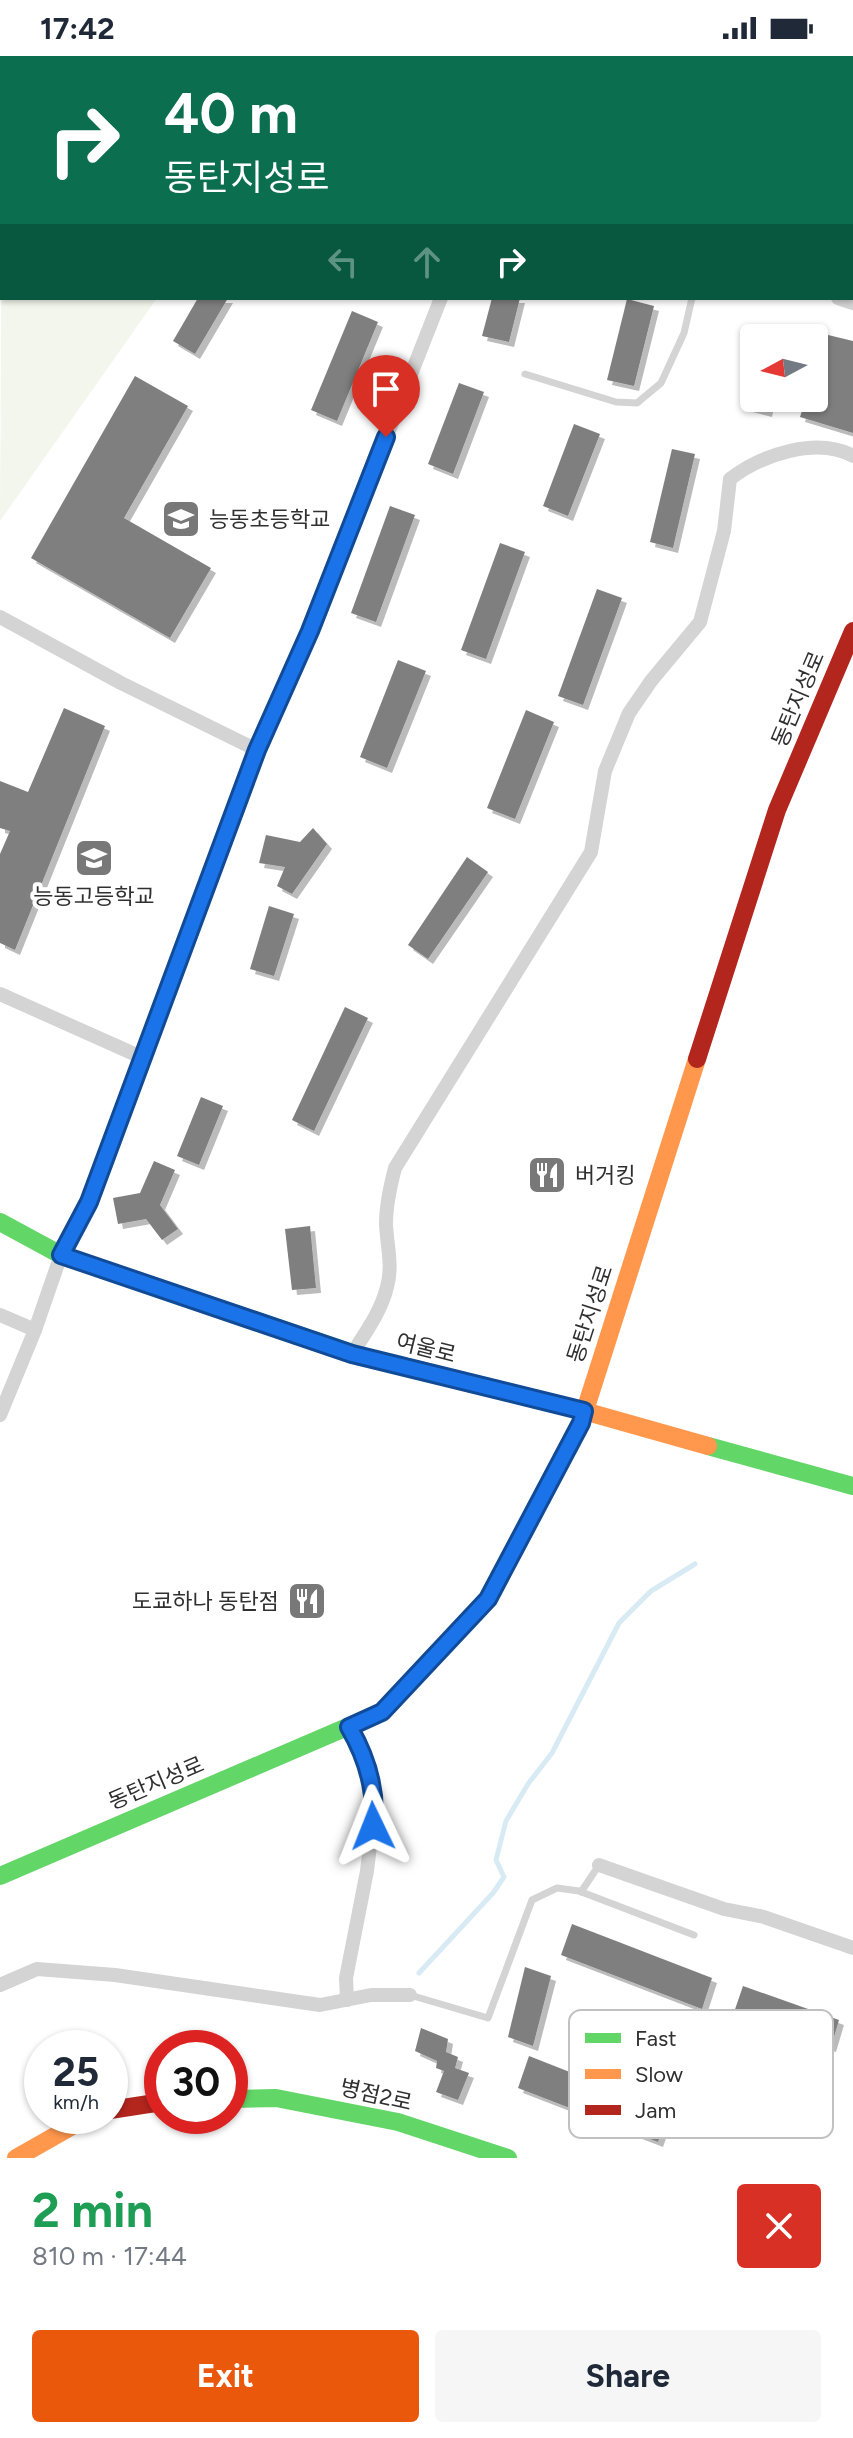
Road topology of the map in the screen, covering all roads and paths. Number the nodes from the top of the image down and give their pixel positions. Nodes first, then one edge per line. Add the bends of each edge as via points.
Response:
1 (440, 300) edge
2 (692, 300) edge
3 (525, 374) dead end
4 (853, 456) edge
5 (0, 617) edge
6 (853, 631) edge
7 (257, 750) junction
8 (0, 994) edge
9 (141, 1057) junction
10 (0, 1222) edge
11 (61, 1255) junction
12 (0, 1315) edge
13 (35, 1330) junction
14 (352, 1354) junction
15 (584, 1411) junction
16 (0, 1415) edge
17 (853, 1486) edge
18 (349, 1727) junction
19 (599, 1865) joint
20 (0, 1876) edge
21 (581, 1892) junction
22 (694, 1935) dead end
23 (853, 1948) edge
24 (0, 1985) edge
25 (410, 1995) joint
26 (347, 2000) junction
27 (248, 2099) edge
28 (58, 2134) edge
29 (16, 2158) edge
30 (508, 2158) edge

1 - 7 street via 310,631
2 - 3 lane via 684,333 661,383 637,403 616,402
4 - 14 street via 820,446 776,455 730,479 724,531 700,622 629,713 605,771 591,852 395,1168 387,1200 388,1286
5 - 7 street
6 - 15 main road, 동탄지성로 via 777,810
7 - 9 street
8 - 9 street
9 - 11 street via 89,1202
10 - 11 main road, 여울로
11 - 13 street
11 - 14 main road, 여울로
12 - 13 street
13 - 16 street
14 - 15 main road, 여울로
15 - 17 main road, 여울로
15 - 18 main road, 동탄지성로 via 488,1599 382,1712
18 - 20 main road, 동탄지성로
18 - 26 street via 364,1754 375,1804 346,1978
19 - 21 lane
19 - 23 street
21 - 22 lane
21 - 25 lane via 557,1888 532,1900 488,2018
24 - 26 street via 37,1969 320,2005
25 - 26 street
27 - 30 main road, 병점2로 via 276,2098 398,2122
28 - 29 main road

